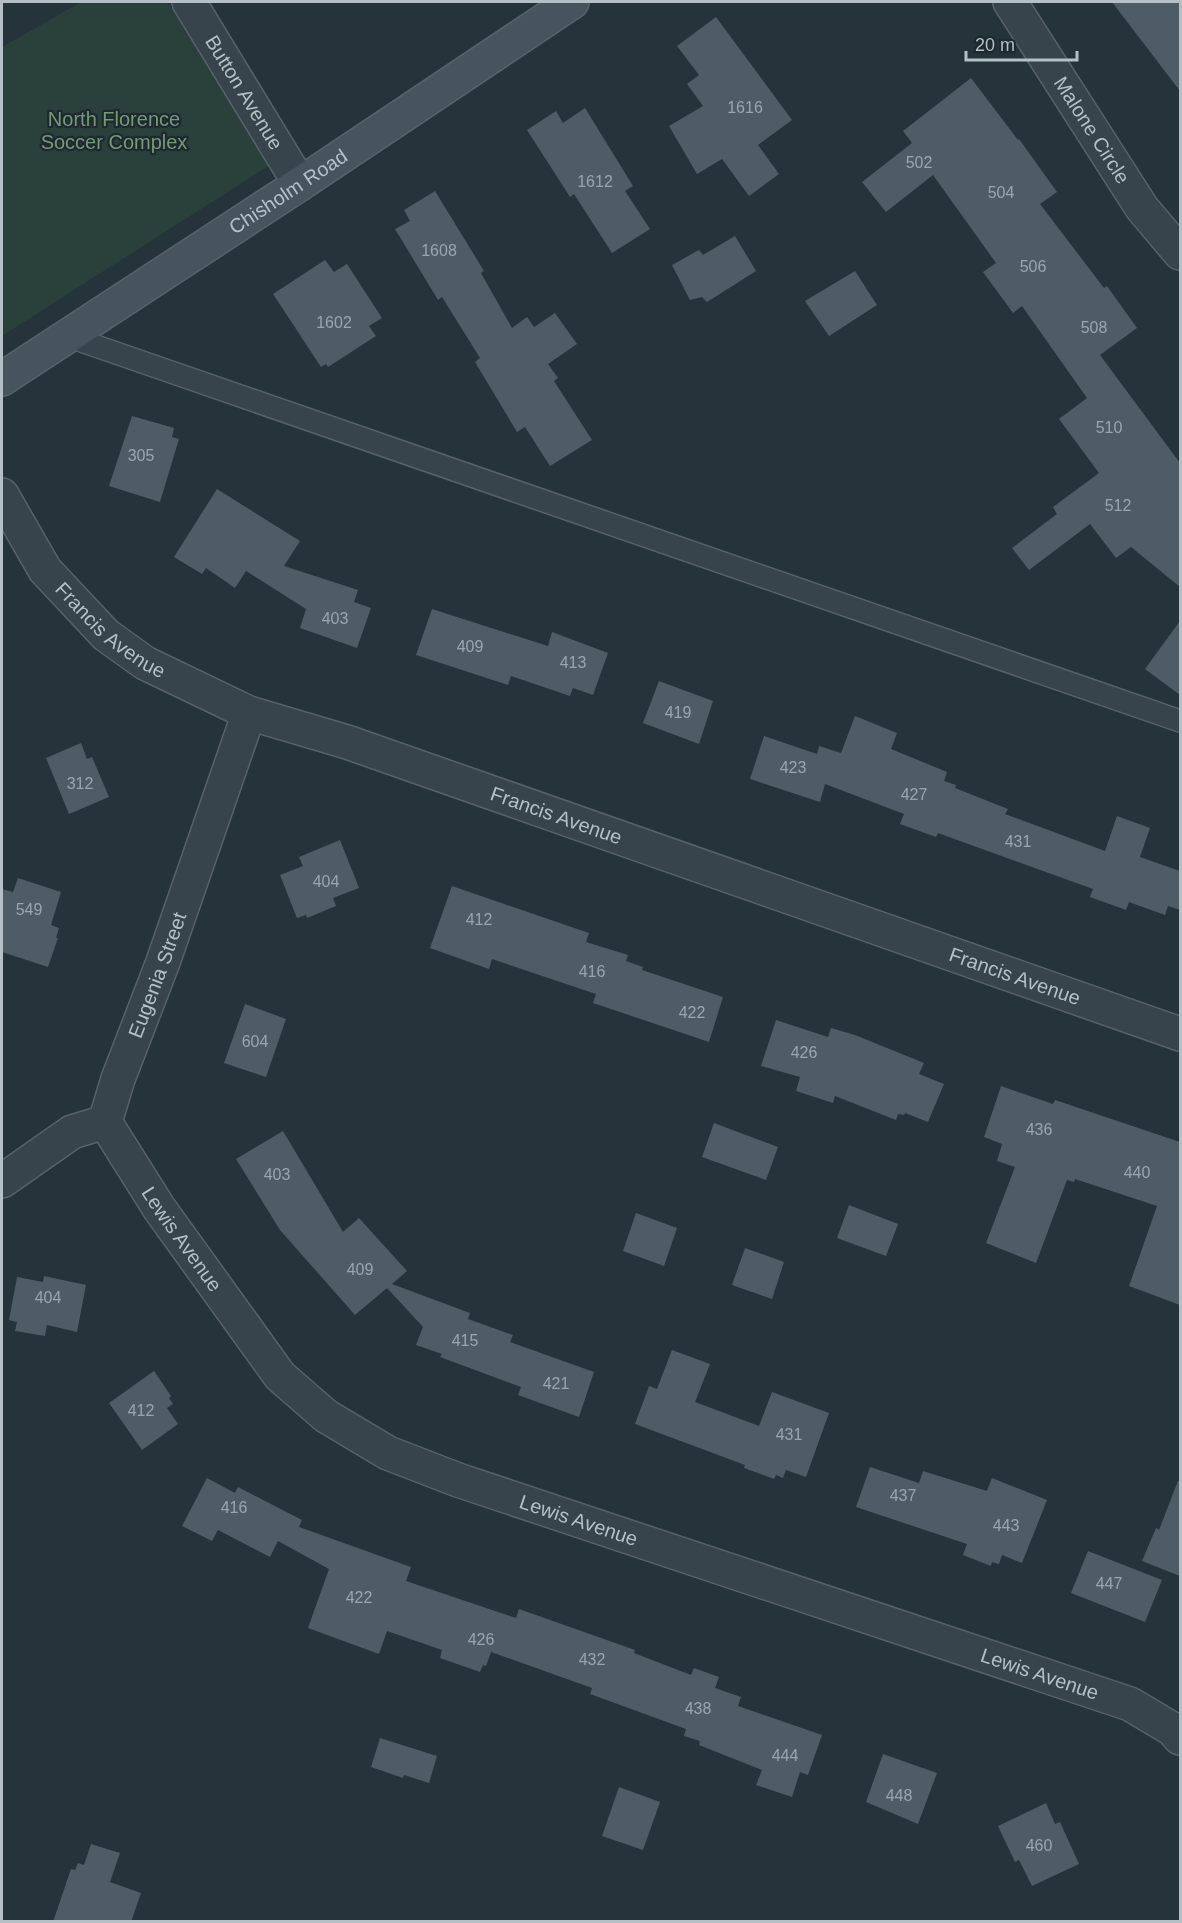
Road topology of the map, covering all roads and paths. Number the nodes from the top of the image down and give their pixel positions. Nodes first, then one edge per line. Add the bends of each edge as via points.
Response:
1 (189, 2) edge
2 (572, 2) edge
3 (1010, 2) edge
4 (300, 184) junction
5 (1180, 253) edge
6 (67, 336) junction
7 (2, 379) edge
8 (2, 495) edge
9 (249, 713) junction
10 (1180, 721) edge
11 (1180, 1035) edge
12 (105, 1122) junction
13 (2, 1181) edge
14 (1180, 1738) edge

1 - 4 street, Button Avenue
2 - 4 main road, Chisholm Road
3 - 5 street, Malone Circle via 1142,208
4 - 6 main road, Chisholm Road
6 - 7 main road, Chisholm Road
6 - 10 lane
8 - 9 street, Francis Avenue via 45,570 106,635 145,663
9 - 11 street, Francis Avenue via 347,742
9 - 12 street, Eugenia Street
12 - 13 street via 72,1132
12 - 14 street, Lewis Avenue via 159,1208 280,1376 326,1416 388,1453 458,1480 1130,1704

